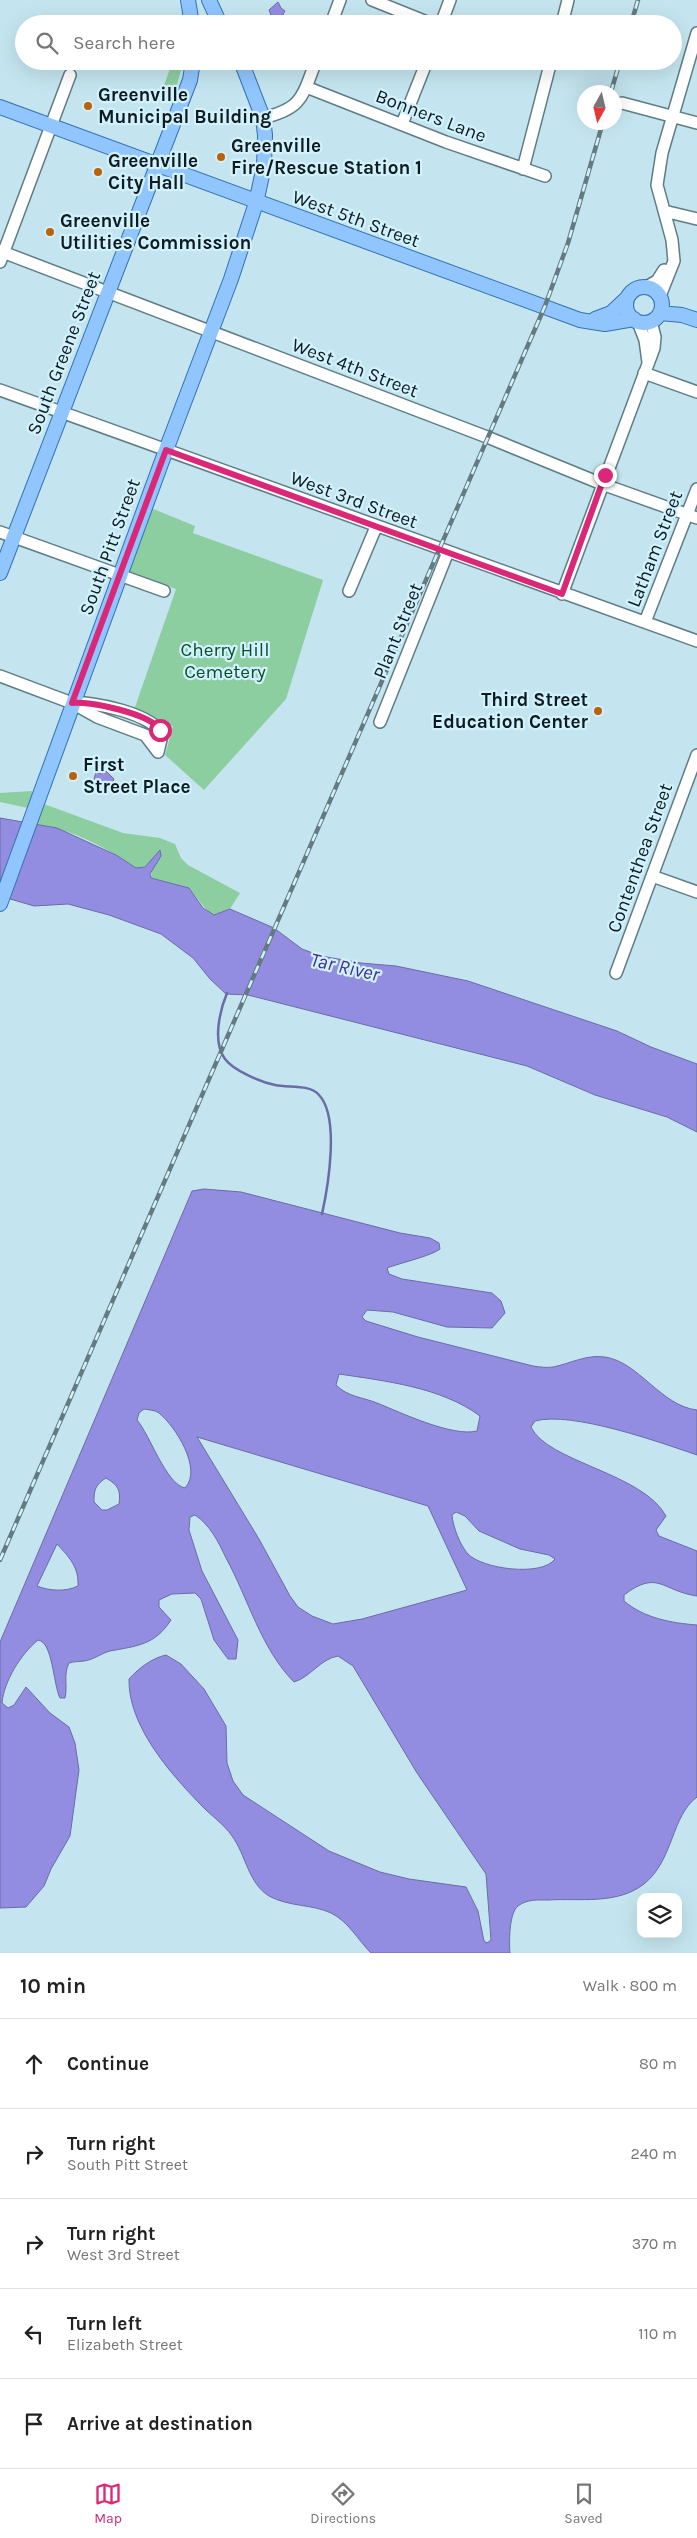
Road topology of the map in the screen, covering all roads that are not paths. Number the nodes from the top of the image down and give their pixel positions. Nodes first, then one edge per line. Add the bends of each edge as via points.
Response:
1 (188, 0) edge
2 (208, 0) edge
3 (340, 0) edge
4 (372, 0) edge
5 (450, 0) edge
6 (568, 0) edge
7 (190, 15) edge
8 (216, 15) edge
9 (334, 15) edge
10 (410, 15) edge
11 (444, 15) edge
12 (564, 15) edge
13 (697, 33) edge
14 (192, 70) edge
15 (244, 70) edge
16 (313, 70) edge
17 (423, 70) edge
18 (547, 70) edge
19 (70, 75) dead end
20 (306, 87) junction
21 (622, 103) dead end
22 (0, 108) edge
23 (673, 116) junction
24 (263, 118) junction
25 (697, 123) edge
26 (402, 124) junction
27 (51, 126) junction
28 (158, 166) junction
29 (523, 169) junction
30 (545, 176) dead end
31 (256, 203) junction
32 (664, 211) junction
33 (697, 218) edge
34 (674, 254) junction
35 (1, 255) edge
36 (646, 287) junction
37 (107, 293) junction
38 (628, 298) junction
39 (651, 312) junction
40 (697, 313) edge
41 (697, 320) edge
42 (588, 322) junction
43 (211, 333) junction
44 (646, 368) junction
45 (0, 390) edge
46 (697, 392) edge
47 (62, 413) junction
48 (166, 450) junction
49 (602, 484) junction
50 (697, 489) edge
51 (692, 516) edge
52 (376, 527) junction
53 (0, 532) edge
54 (14, 537) junction
55 (448, 552) junction
56 (0, 574) edge
57 (120, 575) junction
58 (164, 591) dead end
59 (349, 591) dead end
60 (562, 594) junction
61 (645, 622) junction
62 (697, 641) edge
63 (0, 676) edge
64 (72, 703) junction
65 (117, 710) junction
66 (380, 722) dead end
67 (114, 723) junction
68 (160, 730) junction
69 (147, 737) junction
70 (697, 756) edge
71 (694, 771) edge
72 (652, 876) junction
73 (697, 892) edge
74 (0, 904) edge
75 (616, 973) dead end

1 - 7 main road
2 - 8 main road
3 - 9 street
4 - 10 street
5 - 11 street
6 - 12 street
13 - 23 street
14 - 28 main road, South Greene Street
15 - 24 main road, South Pitt Street
16 - 20 street
17 - 26 street
18 - 29 street
19 - 27 street
20 - 24 street via 291,110
20 - 26 street, Bonners Lane
21 - 23 street
22 - 27 main road, West 5th Street
23 - 25 street
23 - 32 street via 657,185
24 - 31 main road, South Pitt Street via 264,166
26 - 29 street, Bonners Lane
27 - 28 main road, West 5th Street
27 - 35 street
28 - 31 main road, West 5th Street
28 - 37 main road, South Greene Street
29 - 30 street, Bonners Lane
31 - 42 main road, West 5th Street
31 - 43 main road, South Pitt Street
32 - 33 street
32 - 34 street
34 - 36 street via 657,281
34 - 39 street via 674,262
35 - 37 street, West 4th Street
36 - 38 main road via 635,290
36 - 39 main road via 656,292
37 - 43 street, West 4th Street
37 - 47 main road, South Greene Street
38 - 39 main road via 627,310
38 - 42 main road via 611,313
39 - 40 main road, West 5th Street
39 - 41 main road, West 5th Street
39 - 42 main road, West 5th Street via 605,324
39 - 44 street
43 - 48 main road, South Pitt Street
43 - 49 street, West 4th Street
44 - 46 street
44 - 49 street
45 - 47 street, West 3rd Street
47 - 48 street, West 3rd Street
47 - 54 main road, South Greene Street
48 - 52 street, West 3rd Street
48 - 57 main road, South Pitt Street
49 - 51 street, West 4th Street
49 - 60 street
50 - 51 street, Latham Street
51 - 61 street, Latham Street
52 - 55 street, West 3rd Street
52 - 59 street
53 - 54 street
54 - 56 main road, South Greene Street
54 - 57 street
55 - 60 street, West 3rd Street
55 - 66 street, Plant Street
57 - 58 street
57 - 64 main road, South Pitt Street
60 - 61 street, West 3rd Street
61 - 62 street, West 3rd Street
63 - 64 street
64 - 65 street via 86,702
64 - 67 street
64 - 74 main road, South Pitt Street
65 - 67 street
65 - 68 street via 155,724
67 - 69 street
68 - 69 street
68 - 69 street via 158,752
70 - 71 street, Contenthea Street
71 - 72 street, Contenthea Street
72 - 73 street
72 - 75 street, Contenthea Street

